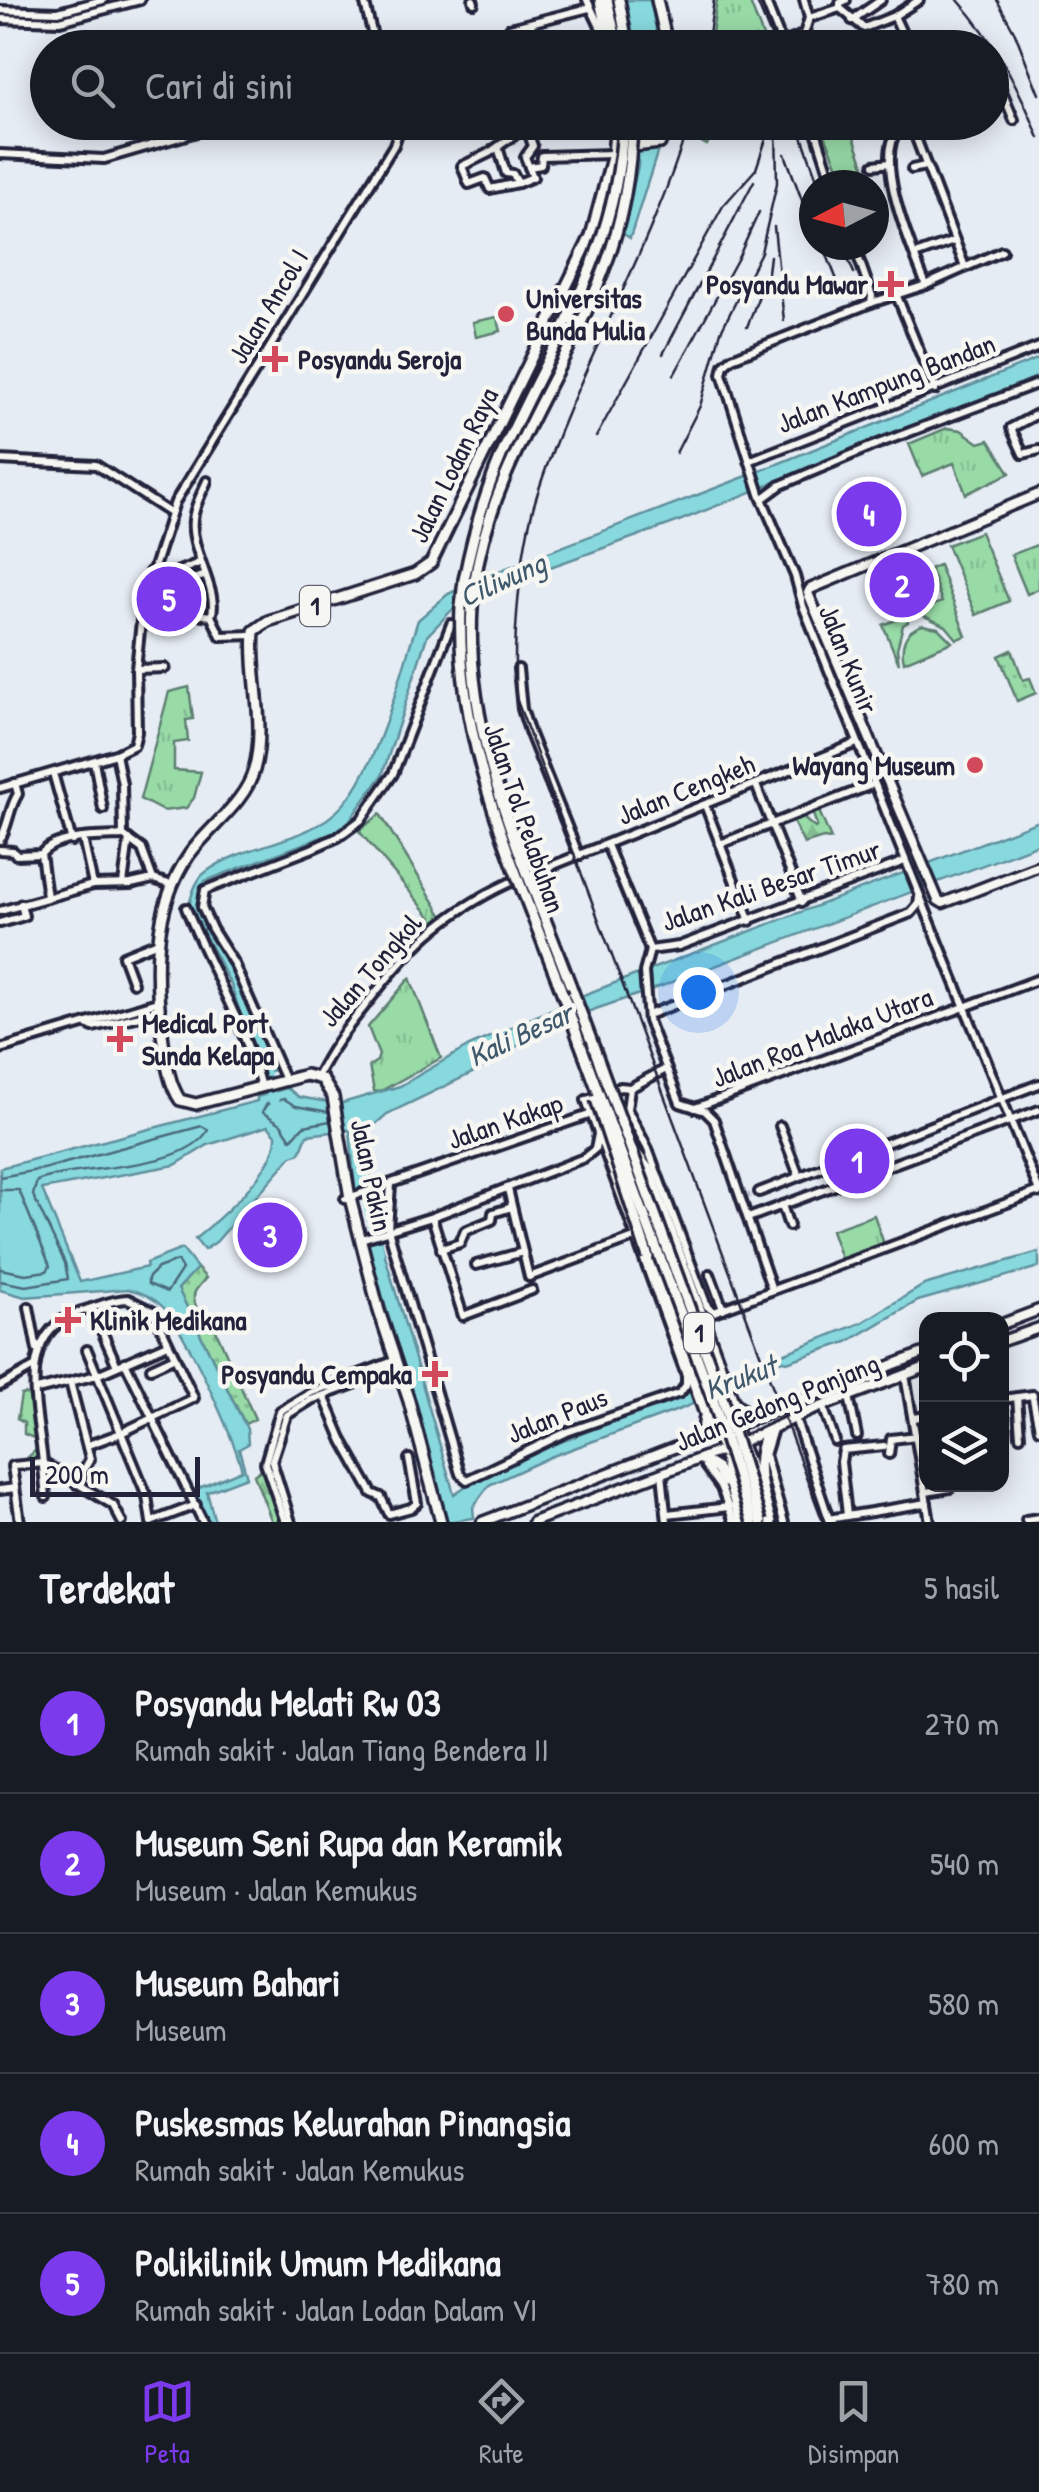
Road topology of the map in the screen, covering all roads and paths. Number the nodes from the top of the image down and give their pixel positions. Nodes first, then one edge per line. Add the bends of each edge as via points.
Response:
1 (101, 0) edge
2 (140, 0) edge
3 (364, 0) edge
4 (603, 0) edge
5 (619, 0) edge
6 (656, 0) edge
7 (765, 0) edge
8 (804, 0) edge
9 (881, 0) edge
10 (919, 0) edge
11 (841, 3) edge
12 (588, 4) edge
13 (0, 10) edge
14 (103, 10) junction
15 (894, 16) junction
16 (809, 18) junction
17 (0, 19) edge
18 (852, 20) junction
19 (531, 23) junction
20 (372, 30) edge
21 (508, 30) edge
22 (532, 30) edge
23 (601, 30) edge
24 (607, 30) edge
25 (612, 30) edge
26 (625, 30) edge
27 (664, 30) edge
28 (777, 30) edge
29 (805, 30) edge
30 (902, 30) edge
31 (1009, 108) edge
32 (1014, 120) dead end
33 (169, 140) edge
34 (396, 140) edge
35 (508, 140) edge
36 (531, 140) edge
37 (616, 140) edge
38 (619, 140) edge
39 (630, 140) edge
40 (661, 140) edge
41 (818, 140) edge
42 (893, 140) edge
43 (917, 140) edge
44 (498, 147) junction
45 (615, 150) junction
46 (0, 154) edge
47 (890, 162) junction
48 (874, 165) dead end
49 (925, 166) junction
50 (529, 167) junction
51 (827, 170) edge
52 (912, 170) dead end
53 (518, 183) junction
54 (954, 241) junction
55 (1002, 251) dead end
56 (914, 255) junction
57 (859, 260) edge
58 (965, 268) junction
59 (926, 284) junction
60 (897, 296) junction
61 (872, 303) junction
62 (1039, 347) edge
63 (1039, 383) edge
64 (935, 390) junction
65 (1037, 413) edge
66 (1039, 423) edge
67 (1039, 450) edge
68 (0, 460) edge
69 (750, 465) junction
70 (207, 481) dead end
71 (1039, 494) edge
72 (761, 496) junction
73 (170, 513) junction
74 (772, 524) junction
75 (199, 563) junction
76 (150, 572) junction
77 (204, 576) junction
78 (147, 584) junction
79 (143, 602) junction
80 (212, 616) junction
81 (451, 624) dead end
82 (253, 635) junction
83 (165, 668) dead end
84 (136, 669) junction
85 (518, 669) dead end
86 (857, 743) junction
87 (116, 754) junction
88 (94, 761) junction
89 (53, 773) junction
90 (15, 784) junction
91 (874, 784) junction
92 (756, 785) junction
93 (0, 788) edge
94 (705, 805) junction
95 (103, 809) dead end
96 (771, 824) junction
97 (127, 838) junction
98 (0, 840) edge
99 (83, 840) junction
100 (72, 841) junction
101 (720, 844) junction
102 (607, 845) junction
103 (0, 850) edge
104 (41, 854) junction
105 (579, 856) junction
106 (906, 861) junction
107 (1039, 866) edge
108 (910, 869) junction
109 (153, 879) junction
110 (93, 884) junction
111 (123, 884) junction
112 (172, 885) junction
113 (919, 895) junction
114 (48, 897) junction
115 (802, 902) junction
116 (943, 903) junction
117 (21, 904) junction
118 (186, 908) dead end
119 (0, 911) edge
120 (911, 913) junction
121 (750, 921) junction
122 (930, 922) junction
123 (0, 924) edge
124 (158, 942) junction
125 (650, 950) junction
126 (1039, 979) edge
127 (133, 983) dead end
128 (965, 1006) junction
129 (158, 1007) junction
130 (648, 1014) junction
131 (580, 1042) junction
132 (0, 1049) edge
133 (666, 1069) junction
134 (318, 1076) junction
135 (284, 1080) junction
136 (1039, 1084) edge
137 (262, 1086) junction
138 (630, 1088) junction
139 (1002, 1098) junction
140 (627, 1105) junction
141 (694, 1109) junction
142 (1039, 1110) edge
143 (1011, 1120) junction
144 (595, 1122) junction
145 (780, 1126) dead end
146 (631, 1146) junction
147 (799, 1176) junction
148 (391, 1184) junction
149 (508, 1190) junction
150 (1039, 1191) edge
151 (758, 1192) tunnel mouth
152 (349, 1198) junction
153 (782, 1205) junction
154 (512, 1207) junction
155 (432, 1218) junction
156 (748, 1218) junction
157 (789, 1226) dead end
158 (385, 1230) junction
159 (363, 1238) junction
160 (634, 1238) junction
161 (441, 1248) junction
162 (523, 1252) junction
163 (476, 1265) dead end
164 (710, 1274) dead end
165 (532, 1290) dead end
166 (772, 1290) junction
167 (374, 1294) junction
168 (28, 1307) dead end
169 (92, 1308) junction
170 (724, 1309) junction
171 (1039, 1310) edge
172 (1009, 1321) edge
173 (1039, 1328) edge
174 (1009, 1339) edge
175 (168, 1344) junction
176 (86, 1350) dead end
177 (37, 1351) junction
178 (919, 1355) edge
179 (176, 1357) junction
180 (901, 1362) junction
181 (121, 1364) junction
182 (398, 1364) junction
183 (34, 1368) junction
184 (152, 1368) dead end
185 (919, 1370) edge
186 (97, 1375) junction
187 (905, 1375) junction
188 (70, 1382) junction
189 (0, 1386) edge
190 (37, 1390) junction
191 (329, 1392) junction
192 (849, 1396) junction
193 (1017, 1397) junction
194 (1009, 1398) edge
195 (732, 1399) junction
196 (823, 1406) junction
197 (704, 1409) junction
198 (919, 1417) edge
199 (154, 1418) junction
200 (795, 1418) junction
201 (914, 1418) junction
202 (751, 1419) junction
203 (736, 1425) junction
204 (1039, 1429) edge
205 (770, 1430) junction
206 (717, 1432) junction
207 (122, 1433) junction
208 (857, 1436) dead end
209 (917, 1436) junction
210 (1020, 1436) dead end
211 (702, 1438) junction
212 (835, 1441) dead end
213 (742, 1443) junction
214 (919, 1444) edge
215 (88, 1445) junction
216 (884, 1446) dead end
217 (724, 1450) junction
218 (890, 1454) dead end
219 (409, 1459) dead end
220 (698, 1460) junction
221 (43, 1464) junction
222 (662, 1473) junction
223 (76, 1484) junction
224 (15, 1488) junction
225 (0, 1490) edge
226 (560, 1492) junction
227 (926, 1492) edge
228 (762, 1494) junction
229 (46, 1497) dead end
230 (731, 1502) junction
231 (196, 1505) junction
232 (928, 1506) junction
233 (917, 1512) dead end
234 (560, 1515) edge
235 (847, 1516) junction
236 (667, 1518) edge
237 (1039, 1518) edge
238 (829, 1520) edge
239 (1026, 1520) edge
240 (20, 1522) edge
241 (122, 1522) edge
242 (151, 1522) edge
243 (204, 1522) edge
244 (288, 1522) edge
245 (441, 1522) edge
246 (482, 1522) edge
247 (533, 1522) edge
248 (737, 1522) edge
249 (752, 1522) edge
250 (761, 1522) edge
251 (771, 1522) edge
252 (784, 1522) edge
253 (930, 1522) edge

1 - 13 street via 58,12
1 - 14 street
2 - 14 street
3 - 20 street
4 - 24 highway
4 - 25 highway
5 - 26 highway
6 - 27 highway
7 - 28 street
8 - 16 street
9 - 18 street
10 - 15 street
11 - 16 street
11 - 18 street
12 - 19 street
12 - 23 street
14 - 17 street via 60,21
15 - 18 street via 864,28
15 - 30 street
16 - 29 street
19 - 21 street
19 - 22 street
31 - 32 street
33 - 46 street via 104,159
34 - 73 street, Jalan Ancol I
35 - 44 street
36 - 50 street via 524,155
37 - 45 highway, Jalan Lodan Raya / 1
38 - 131 highway, Jalan Tol Pelabuhan / 1, bridge via 607,226 581,296 492,478 470,548 460,623 478,765
39 - 146 highway, Jalan Tol Pelabuhan / 1, bridge via 608,260 498,492 478,564 470,633 477,706 498,788
40 - 45 highway
41 - 51 street
42 - 47 street
43 - 49 street
44 - 53 street via 506,172
44 - 53 street via 462,166 467,182 484,178 490,189
45 - 50 street via 542,156 541,165
45 - 82 highway, Jalan Lodan Raya / 1 via 590,236 432,563 268,621
47 - 48 street
47 - 56 street
49 - 52 street
49 - 54 street
50 - 53 street via 533,177
54 - 56 street
54 - 58 street
55 - 58 street
56 - 59 street
57 - 61 street
58 - 59 street
59 - 60 street
60 - 61 street
60 - 64 street
61 - 69 street, Jalan Kampung Bandan via 727,361 722,380
62 - 64 street, Jalan Kampung Bandan
63 - 72 street
64 - 69 street, Jalan Kampung Bandan
65 - 66 street
65 - 67 street via 1011,428 1023,454
68 - 73 street via 96,465
69 - 72 street, Jalan Kunir
70 - 75 street via 192,522
71 - 116 main road, Jalan Kunir via 808,593
72 - 74 street, Jalan Kunir
73 - 76 street, Jalan Ancol I
74 - 86 street, Jalan Kunir
74 - 108 street, Jalan Kunir
75 - 76 street via 174,573
75 - 77 street
76 - 78 street, Jalan Ancol I
77 - 78 street via 170,586
77 - 80 street
78 - 79 street, Jalan Ancol I
79 - 80 street
79 - 84 street, Jalan Ancol I
80 - 82 street via 221,636
81 - 135 street via 393,774 362,820 311,850 204,890 202,907 246,988
82 - 112 highway via 259,732 253,773
83 - 84 street
84 - 87 street, Jalan Ancol I via 137,737
85 - 105 street via 522,709
86 - 91 street, Jalan Kunir
86 - 92 street, Jalan Cengkeh
87 - 88 street
87 - 97 street
88 - 89 street
88 - 95 street
89 - 90 street
89 - 100 street
90 - 93 street
90 - 98 street via 12,818
91 - 96 street
91 - 106 street, Jalan Kunir
92 - 94 street, Jalan Cengkeh
92 - 96 street
94 - 101 street
94 - 102 street, Jalan Cengkeh
96 - 101 street
96 - 115 street
97 - 99 street
97 - 109 street via 142,849
97 - 111 street
99 - 100 street
99 - 110 street
100 - 104 street
101 - 121 street
102 - 105 street, Jalan Cengkeh
102 - 125 street
103 - 104 street
104 - 114 street
105 - 134 street, Jalan Tongkol via 509,883 446,918 381,985
106 - 108 street, Jalan Kunir
106 - 115 street, Jalan Kali Besar Timur
107 - 116 main road
108 - 113 street
109 - 111 street
109 - 112 street
110 - 111 street
110 - 114 street
112 - 124 highway
113 - 120 street
113 - 122 street
114 - 117 street
115 - 121 street, Jalan Kali Besar Timur
116 - 122 street
117 - 119 street
117 - 123 street via 24,916
118 - 137 street
120 - 122 street
120 - 130 street
121 - 125 street, Jalan Kali Besar Timur
122 - 128 street
124 - 127 street via 123,956
124 - 129 highway
125 - 130 street via 644,972
126 - 128 street, Jalan Roa Malaka Utara
128 - 139 street
128 - 141 street, Jalan Roa Malaka Utara
129 - 132 street
129 - 137 highway via 180,1100 189,1104
130 - 133 street
131 - 197 highway, bridge
131 - 249 highway, Jalan Tol Pelabuhan / 1, bridge
133 - 138 street
133 - 141 street via 680,1103
134 - 135 highway
134 - 152 highway, Jalan Pakin via 331,1096
135 - 137 highway
136 - 139 street
138 - 140 street
138 - 144 street via 586,1100
139 - 143 street
139 - 147 street
140 - 144 street, Jalan Kakap
140 - 170 street via 712,1311
141 - 156 street via 714,1120
142 - 143 street
143 - 150 street
143 - 153 street
144 - 148 street, Jalan Kakap
144 - 149 street via 595,1149 584,1158
144 - 160 street, Jalan Paus
145 - 147 street
146 - 195 highway via 648,1169
146 - 250 highway, Jalan Tol Pelabuhan / 1, bridge
147 - 151 street
148 - 152 street, Jalan Kakap
148 - 158 street, Jalan Paus
149 - 154 street
149 - 155 street
150 - 166 street
152 - 159 highway, Jalan Pakin
152 - 167 highway, Jalan Pakin
153 - 156 street
153 - 157 street
154 - 161 street via 464,1231 460,1243
154 - 162 street
155 - 158 street
155 - 161 street
156 - 166 street
158 - 159 street
158 - 160 street, Jalan Paus via 460,1474 468,1480 567,1432 684,1390 686,1375
159 - 167 highway, Jalan Pakin
160 - 162 street via 529,1277
161 - 165 street via 463,1316
162 - 163 street
164 - 170 street
166 - 170 street
167 - 182 highway, Jalan Pakin
168 - 177 street
169 - 175 street via 119,1299 136,1302 154,1312
169 - 177 street via 55,1324
169 - 181 street
171 - 172 main road
173 - 174 main road
175 - 179 street
175 - 181 street
176 - 186 street
177 - 183 street
178 - 180 main road, Jalan Gedong Panjang
179 - 184 street
179 - 199 street via 194,1398
180 - 187 main road
180 - 202 main road, Jalan Gedong Panjang
181 - 186 street
181 - 199 street
182 - 191 street
182 - 245 highway, Jalan Pakin
183 - 189 street
183 - 190 street
185 - 187 main road, Jalan Gedong Panjang
186 - 188 street
186 - 207 street
187 - 192 main road, Jalan Gedong Panjang
187 - 201 street
188 - 190 street
188 - 215 street
190 - 221 street
191 - 219 street via 344,1441 389,1514 417,1502
191 - 244 street via 287,1415 272,1461
192 - 196 main road, Jalan Gedong Panjang
192 - 208 street
193 - 194 street
193 - 204 street via 1033,1397
193 - 210 street
195 - 202 highway
195 - 203 highway
196 - 200 main road, Jalan Gedong Panjang
196 - 212 street
197 - 206 highway
197 - 211 highway
198 - 201 street
199 - 207 street
199 - 231 street
200 - 205 main road, Jalan Gedong Panjang
200 - 238 street
201 - 209 street
202 - 203 main road, Jalan Gedong Panjang
203 - 206 main road, Jalan Gedong Panjang
203 - 213 highway
205 - 213 main road, Jalan Gedong Panjang
205 - 228 highway via 759,1461
205 - 252 street via 765,1455
206 - 211 main road, Jalan Gedong Panjang
206 - 217 highway
207 - 215 street
207 - 242 street
209 - 214 street
209 - 218 street via 891,1438
211 - 226 main road, Jalan Gedong Panjang
213 - 217 main road, Jalan Gedong Panjang
213 - 228 highway
215 - 223 street via 90,1461
216 - 235 street via 843,1450
217 - 220 main road, Jalan Gedong Panjang
217 - 230 highway
220 - 222 main road, Jalan Gedong Panjang
220 - 230 highway via 717,1469
221 - 223 street
221 - 224 street via 13,1465
221 - 229 street
222 - 234 main road, Jalan Gedong Panjang
222 - 236 street
223 - 241 street via 114,1505
224 - 225 street
224 - 240 street
226 - 234 main road
226 - 246 main road, Jalan Gedong Panjang
227 - 232 street
228 - 251 highway
230 - 236 street
230 - 248 highway
231 - 242 street
231 - 243 street
232 - 233 street
232 - 235 street
232 - 253 street
234 - 247 main road, Jalan Gedong Panjang
235 - 238 street
237 - 239 street

